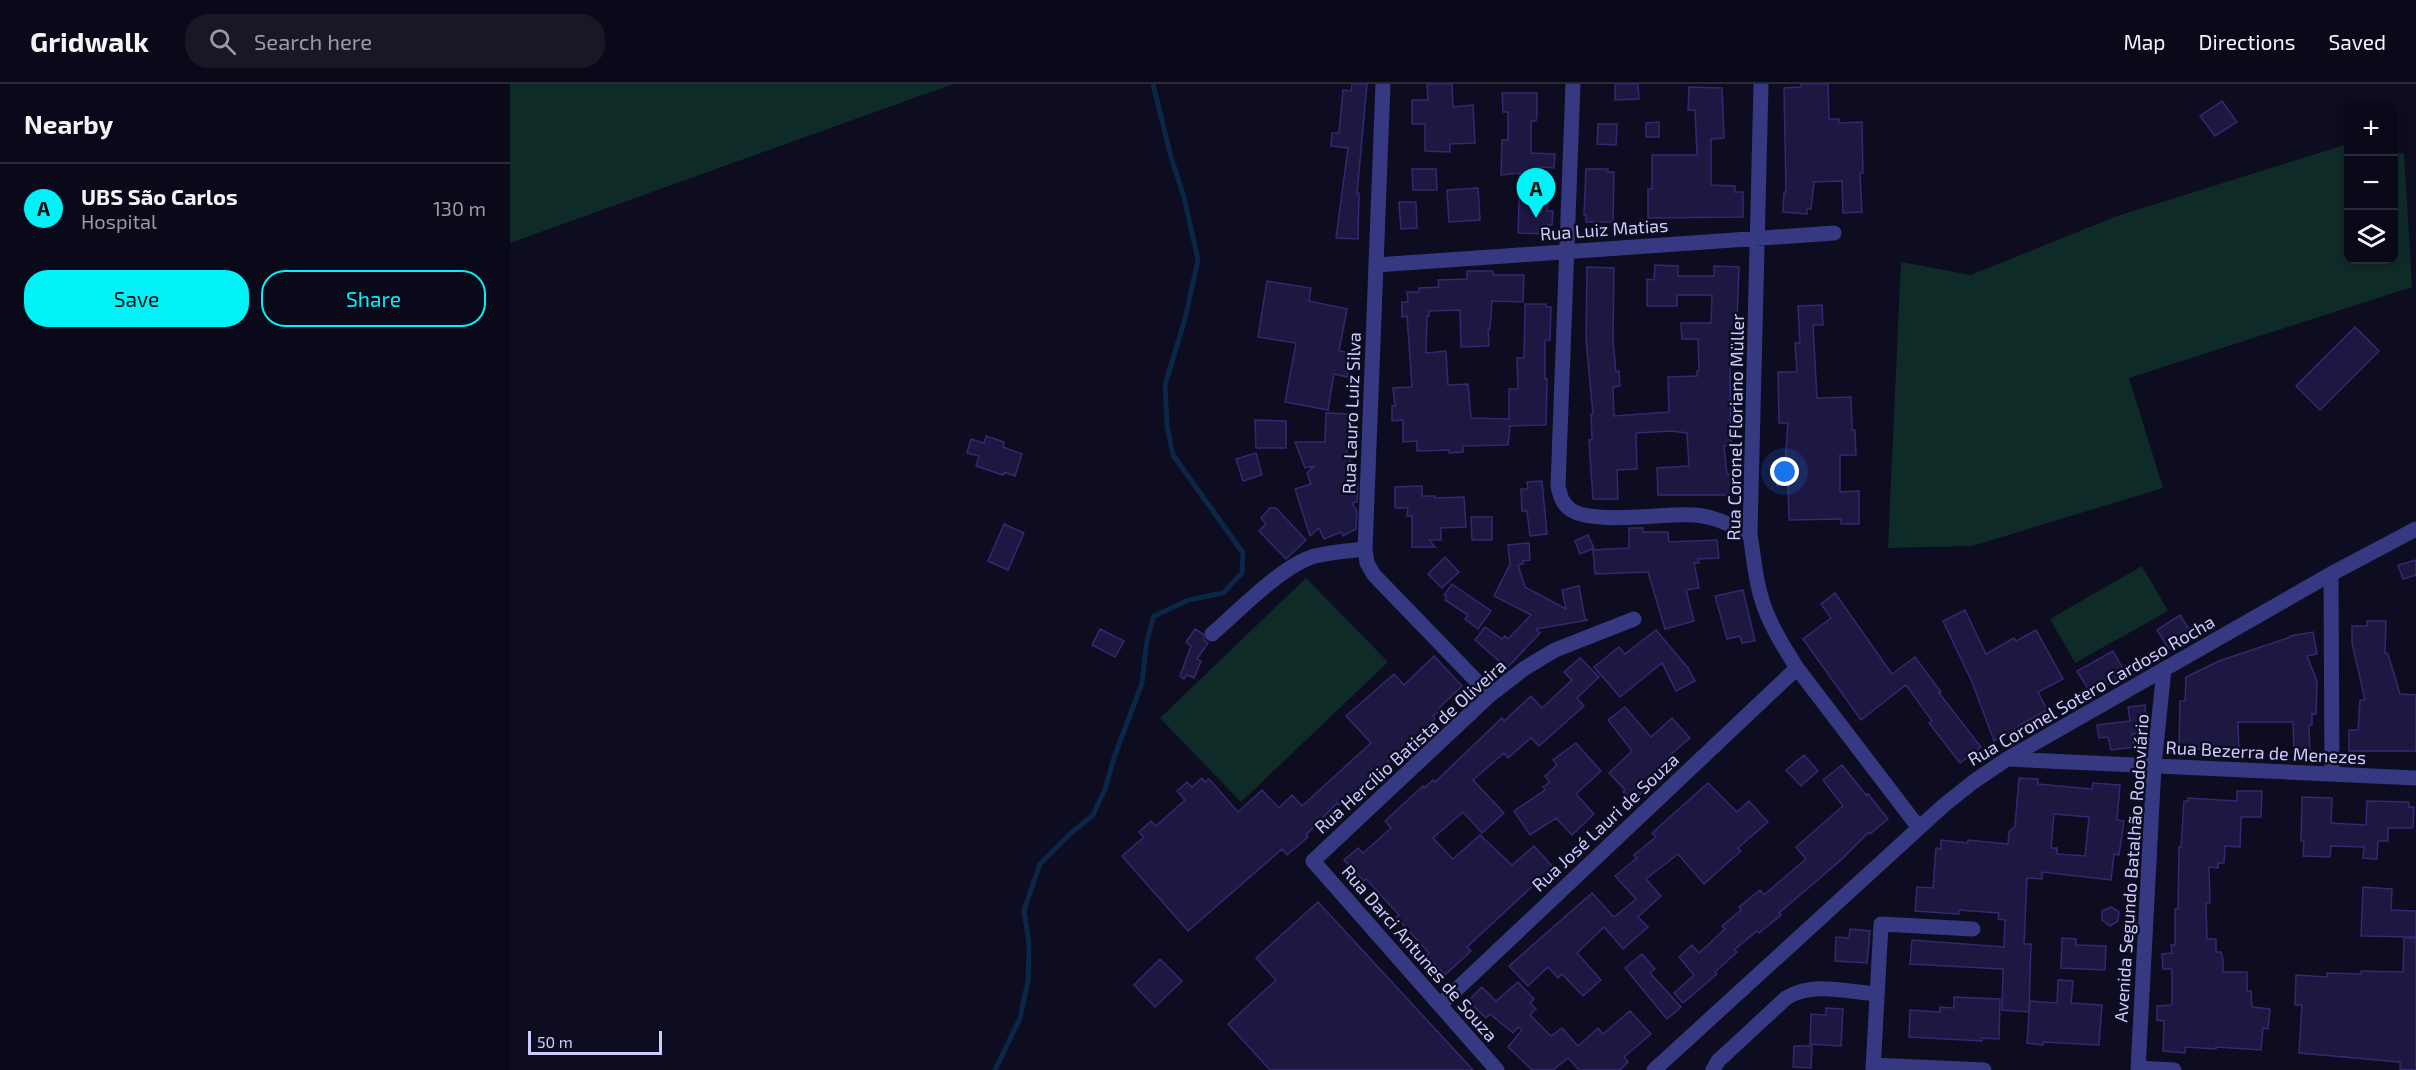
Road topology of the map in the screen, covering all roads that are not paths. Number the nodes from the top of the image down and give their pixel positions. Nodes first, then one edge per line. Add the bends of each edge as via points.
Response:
1 (1383, 84) edge
2 (1573, 84) edge
3 (1761, 84) edge
4 (1834, 233) dead end
5 (1757, 238) junction
6 (1567, 252) junction
7 (1376, 265) junction
8 (2416, 529) edge
9 (1750, 534) junction
10 (1365, 549) junction
11 (2331, 574) junction
12 (1634, 619) dead end
13 (1212, 634) dead end
14 (1797, 668) junction
15 (2164, 669) junction
16 (1490, 695) junction
17 (2007, 759) junction
18 (2154, 766) junction
19 (2331, 774) junction
20 (2416, 778) edge
21 (1919, 828) junction
22 (1313, 861) joint
23 (1973, 929) dead end
24 (1877, 994) junction
25 (1440, 1005) junction
26 (1873, 1067) edge
27 (2138, 1069) edge
28 (1497, 1070) edge
29 (1654, 1070) edge
30 (1713, 1070) edge
31 (1984, 1070) edge
32 (2174, 1070) edge

1 - 7 street, Rua Lauro Luiz Silva
2 - 6 street
3 - 5 street, Rua Coronel Floriano Müller
4 - 5 street, Rua Luiz Matias
5 - 6 street, Rua Luiz Matias
5 - 9 street, Rua Coronel Floriano Müller
6 - 7 street, Rua Luiz Matias
6 - 9 street via 1558,486 1562,500 1571,510 1604,517 1695,515 1717,519
7 - 10 street, Rua Lauro Luiz Silva
8 - 11 street, Rua Coronel Sotero Cardoso Rocha
9 - 14 street, Rua Coronel Floriano Müller via 1765,609
10 - 13 street via 1313,556 1296,565
10 - 16 street, Rua Lauro Luiz Silva via 1374,575
11 - 15 street, Rua Coronel Sotero Cardoso Rocha
11 - 19 street
12 - 16 street, Rua Hercílio Batista de Oliveira via 1556,650 1524,668
14 - 21 street, Rua Coronel Floriano Müller
14 - 25 street, Rua José Lauri de Souza
15 - 17 street, Rua Coronel Sotero Cardoso Rocha
15 - 18 street, Avenida Segundo Batalhão Rodoviário
16 - 22 street, Rua Hercílio Batista de Oliveira
17 - 18 street, Rua Bezerra de Menezes
17 - 21 street, Rua Coronel Sotero Cardoso Rocha
18 - 19 street, Rua Bezerra de Menezes
18 - 27 street, Avenida Segundo Batalhão Rodoviário
19 - 20 street, Rua Bezerra de Menezes
21 - 29 street, Rua Coronel Sotero Cardoso Rocha
22 - 25 street, Rua Darci Antunes de Souza
23 - 24 street via 1881,924
24 - 26 street
24 - 30 street via 1808,988 1796,991 1718,1061
25 - 28 street, Rua Darci Antunes de Souza
26 - 31 street
27 - 32 street

